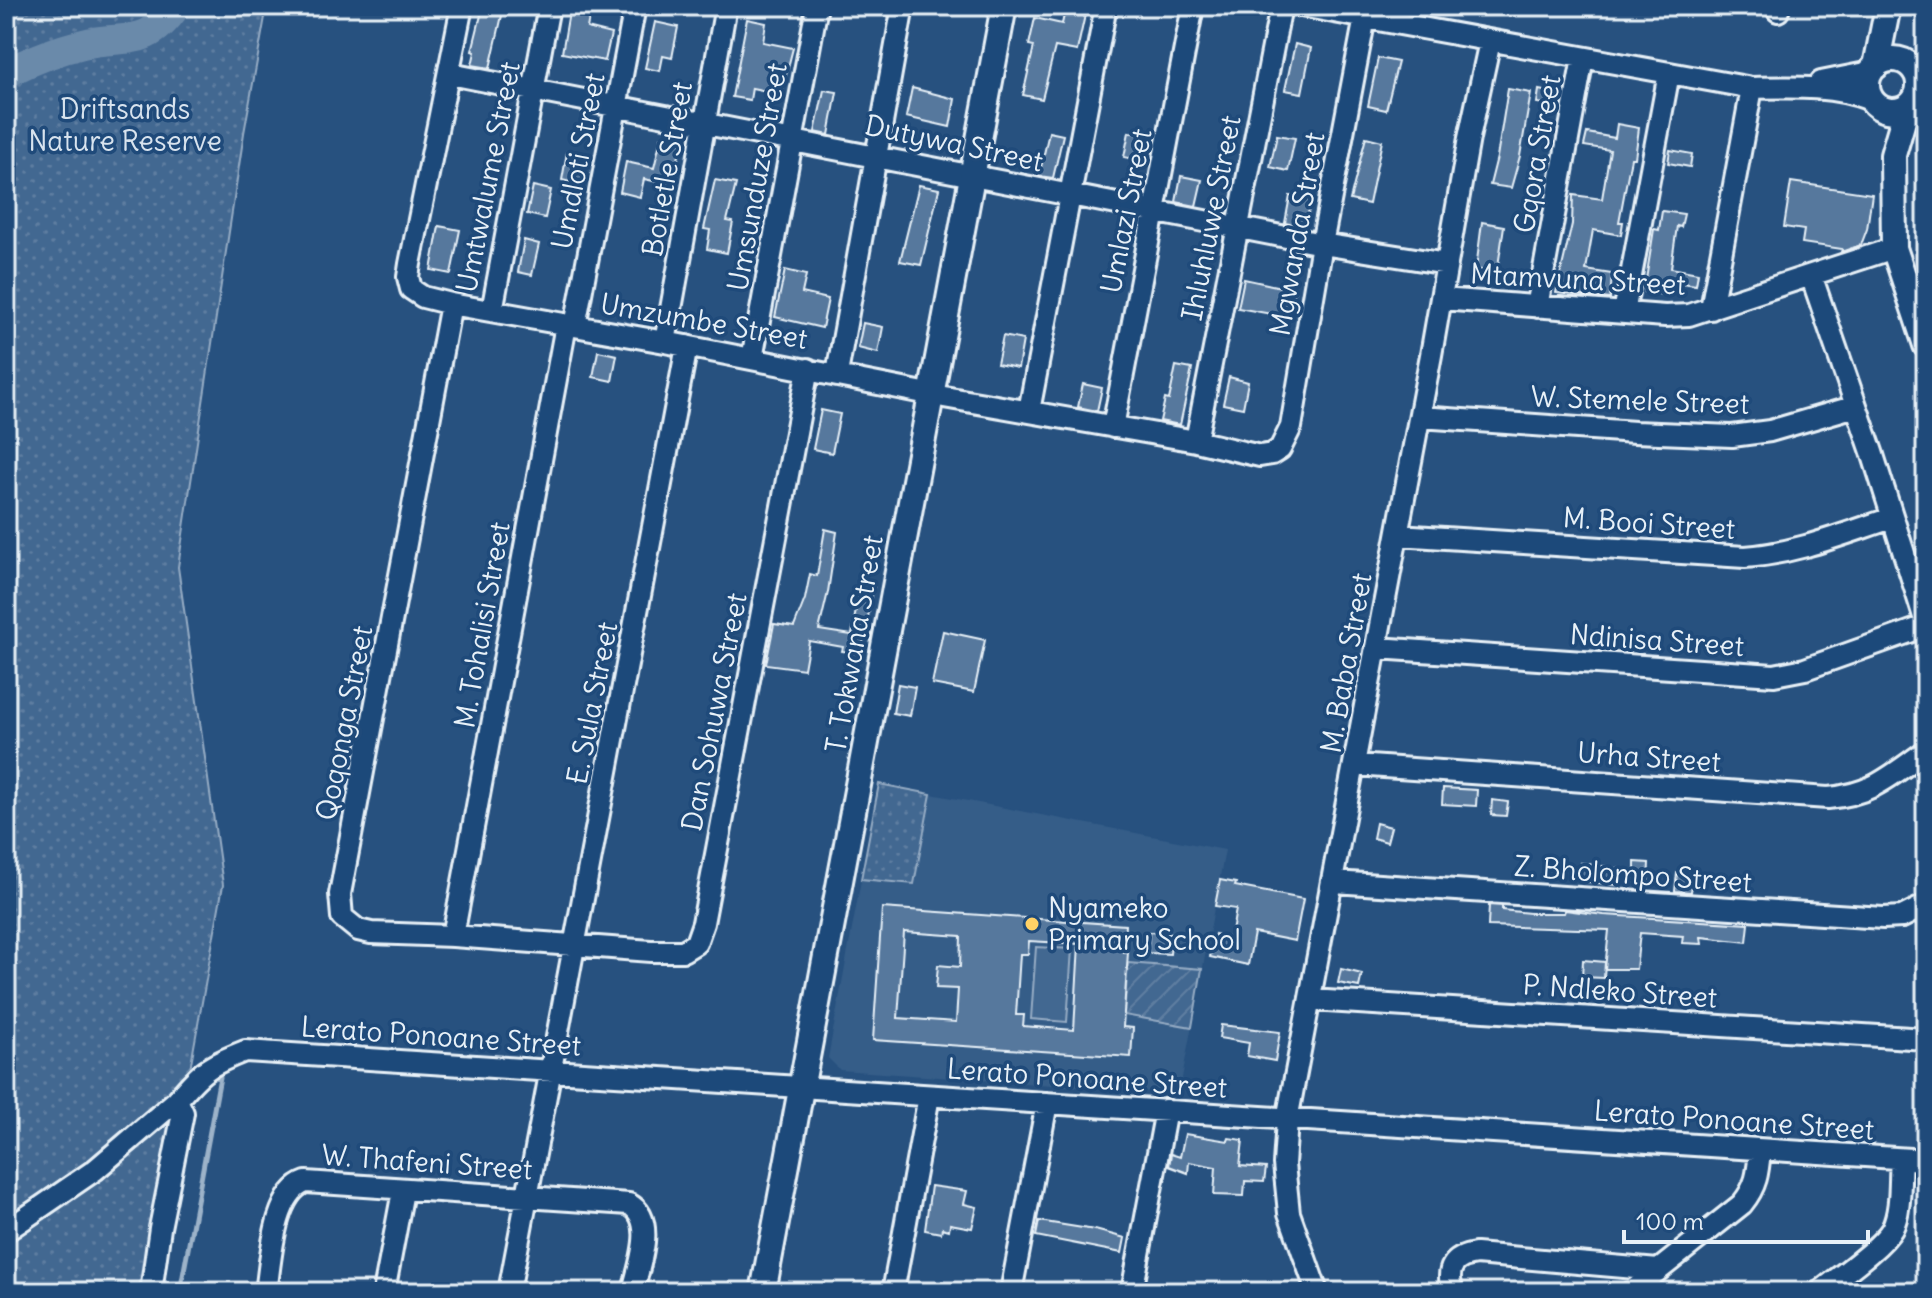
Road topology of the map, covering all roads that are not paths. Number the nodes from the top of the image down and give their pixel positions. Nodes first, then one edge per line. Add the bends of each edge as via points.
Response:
1 (462, 6) edge
2 (549, 6) edge
3 (635, 6) edge
4 (726, 6) edge
5 (817, 6) edge
6 (903, 6) edge
7 (1004, 6) edge
8 (1106, 6) edge
9 (1193, 6) edge
10 (1281, 6) edge
11 (1301, 6) edge
12 (1888, 10) edge
13 (1365, 17) junction
14 (1490, 41) junction
15 (1583, 58) junction
16 (1915, 68) edge
17 (1873, 69) junction
18 (1669, 73) junction
19 (450, 74) junction
20 (1805, 86) junction
21 (1752, 88) junction
22 (533, 92) junction
23 (1916, 99) edge
24 (1874, 103) junction
25 (617, 107) junction
26 (703, 123) junction
27 (793, 139) junction
28 (876, 155) junction
29 (1893, 155) junction
30 (973, 177) junction
31 (1070, 195) junction
32 (1154, 211) junction
33 (1237, 226) junction
34 (1322, 244) junction
35 (1894, 248) junction
36 (1447, 264) junction
37 (1811, 275) junction
38 (1441, 299) junction
39 (451, 304) junction
40 (1537, 307) junction
41 (1711, 309) junction
42 (492, 311) junction
43 (1624, 313) junction
44 (571, 325) junction
45 (665, 342) junction
46 (1926, 345) edge
47 (687, 346) junction
48 (752, 359) junction
49 (808, 369) junction
50 (837, 374) junction
51 (931, 394) junction
52 (1856, 406) junction
53 (1029, 411) junction
54 (1420, 417) junction
55 (1113, 427) junction
56 (1196, 441) junction
57 (1272, 454) joint
58 (1892, 518) junction
59 (1398, 535) junction
60 (1926, 625) edge
61 (1377, 648) junction
62 (1926, 751) edge
63 (1355, 765) junction
64 (1334, 882) junction
65 (1926, 905) edge
66 (453, 936) junction
67 (576, 946) junction
68 (1311, 1000) junction
69 (1926, 1039) edge
70 (553, 1071) junction
71 (802, 1087) junction
72 (929, 1096) junction
73 (177, 1100) junction
74 (1047, 1103) junction
75 (1166, 1110) junction
76 (1287, 1120) junction
77 (1760, 1150) junction
78 (1901, 1159) junction
79 (1926, 1160) edge
80 (403, 1191) junction
81 (528, 1196) junction
82 (6, 1231) edge
83 (1658, 1270) junction
84 (151, 1292) edge
85 (266, 1292) edge
86 (384, 1292) edge
87 (509, 1292) edge
88 (633, 1292) edge
89 (763, 1292) edge
90 (893, 1292) edge
91 (1011, 1292) edge
92 (1132, 1292) edge
93 (1317, 1292) edge
94 (1453, 1292) edge
95 (1631, 1292) edge
96 (1820, 1292) edge

1 - 19 street, Umzumbe Street
2 - 22 street, Umtwalume Street
3 - 25 street, Umdloti Street
4 - 26 street, Botletle Street
5 - 27 street, Umsunduze Street
6 - 28 street
7 - 30 street, T. Tokwana Street
8 - 31 street
9 - 32 street, Umlazi Street
10 - 33 street, Ihluhluwe Street
11 - 13 street
12 - 16 street
12 - 17 street
13 - 14 street
13 - 34 street, Mgwanda Street
14 - 15 street
14 - 36 street, M. Baba Street
15 - 18 street
15 - 40 street, Gqora Street
16 - 17 street via 1897,59
16 - 23 street
17 - 20 street
17 - 24 street via 1867,83
18 - 21 street
18 - 43 street
19 - 22 street, Dutywa Street
19 - 39 street, Umzumbe Street via 408,277 411,289 423,297
20 - 21 street
20 - 24 street via 1855,94
21 - 41 street
22 - 25 street, Dutywa Street
22 - 42 street, Umtwalume Street
23 - 24 street via 1894,111
23 - 29 street
24 - 29 street
25 - 26 street, Dutywa Street
25 - 44 street, Umdloti Street
26 - 27 street, Dutywa Street
26 - 45 street, Botletle Street
27 - 28 street, Dutywa Street
27 - 48 street, Umsunduze Street
28 - 30 street, Dutywa Street
28 - 50 street
29 - 35 street
30 - 31 street, Dutywa Street
30 - 51 street, T. Tokwana Street
31 - 32 street, Dutywa Street
31 - 53 street
32 - 33 street, Dutywa Street
32 - 55 street, Umlazi Street
33 - 34 street, Dutywa Street
33 - 56 street, Ihluhluwe Street
34 - 36 street, Dutywa Street
34 - 57 street, Mgwanda Street via 1291,427
35 - 37 street, Mtamvuna Street
35 - 46 street
36 - 38 street, M. Baba Street
37 - 41 street, Mtamvuna Street
37 - 52 street
38 - 40 street, Mtamvuna Street
38 - 54 street, M. Baba Street
39 - 42 street, Umzumbe Street
39 - 66 street, Qoqonga Street via 340,907 342,917 358,930
40 - 43 street, Mtamvuna Street
41 - 43 street, Mtamvuna Street via 1689,315
42 - 44 street, Umzumbe Street
44 - 45 street, Umzumbe Street
44 - 66 street, M. Tohalisi Street
45 - 47 street, Umzumbe Street
47 - 48 street, Umzumbe Street
47 - 67 street, E. Sula Street
48 - 49 street, Umzumbe Street
49 - 50 street, Umzumbe Street
49 - 67 street, Dan Sohuwa Street via 700,936 683,951
50 - 51 street, Umzumbe Street
51 - 53 street, Umzumbe Street
51 - 71 street, T. Tokwana Street
52 - 54 street, W. Stemele Street via 1770,431 1732,436
52 - 58 street
53 - 55 street, Umzumbe Street
54 - 59 street, M. Baba Street
55 - 56 street, Umzumbe Street
56 - 57 street, Umzumbe Street
58 - 59 street, M. Booi Street via 1813,545 1745,557
58 - 60 street
59 - 61 street, M. Baba Street
60 - 61 street, Ndinisa Street via 1774,675
61 - 63 street, M. Baba Street
62 - 63 street, Urha Street via 1872,788 1828,798
63 - 64 street, M. Baba Street
64 - 65 street, Z. Bholompo Street via 1883,918 1902,917
64 - 68 street, M. Baba Street
66 - 67 street, Qoqonga Street
67 - 70 street, E. Sula Street
68 - 69 street, P. Ndleko Street
68 - 76 street, M. Baba Street
70 - 71 street, Lerato Ponoane Street
70 - 73 street, Lerato Ponoane Street via 245,1051 200,1072
70 - 81 street, E. Sula Street
71 - 72 street, Lerato Ponoane Street
71 - 89 street, T. Tokwana Street
72 - 74 street, Lerato Ponoane Street
72 - 90 street
73 - 82 street via 95,1170
73 - 84 street via 183,1113
74 - 75 street, Lerato Ponoane Street
74 - 91 street
75 - 76 street, Lerato Ponoane Street
75 - 92 street
76 - 77 street, Lerato Ponoane Street
76 - 93 street, M. Baba Street via 1289,1213
77 - 78 street, Lerato Ponoane Street
77 - 83 street via 1758,1179 1749,1196
78 - 79 street, Lerato Ponoane Street
78 - 96 street via 1892,1228
80 - 81 street, W. Thafeni Street
80 - 85 street, W. Thafeni Street via 306,1182 295,1186 281,1208
80 - 86 street
81 - 87 street, E. Sula Street
81 - 88 street, W. Thafeni Street via 636,1208 645,1232
83 - 94 street via 1476,1254 1455,1261
83 - 95 street

